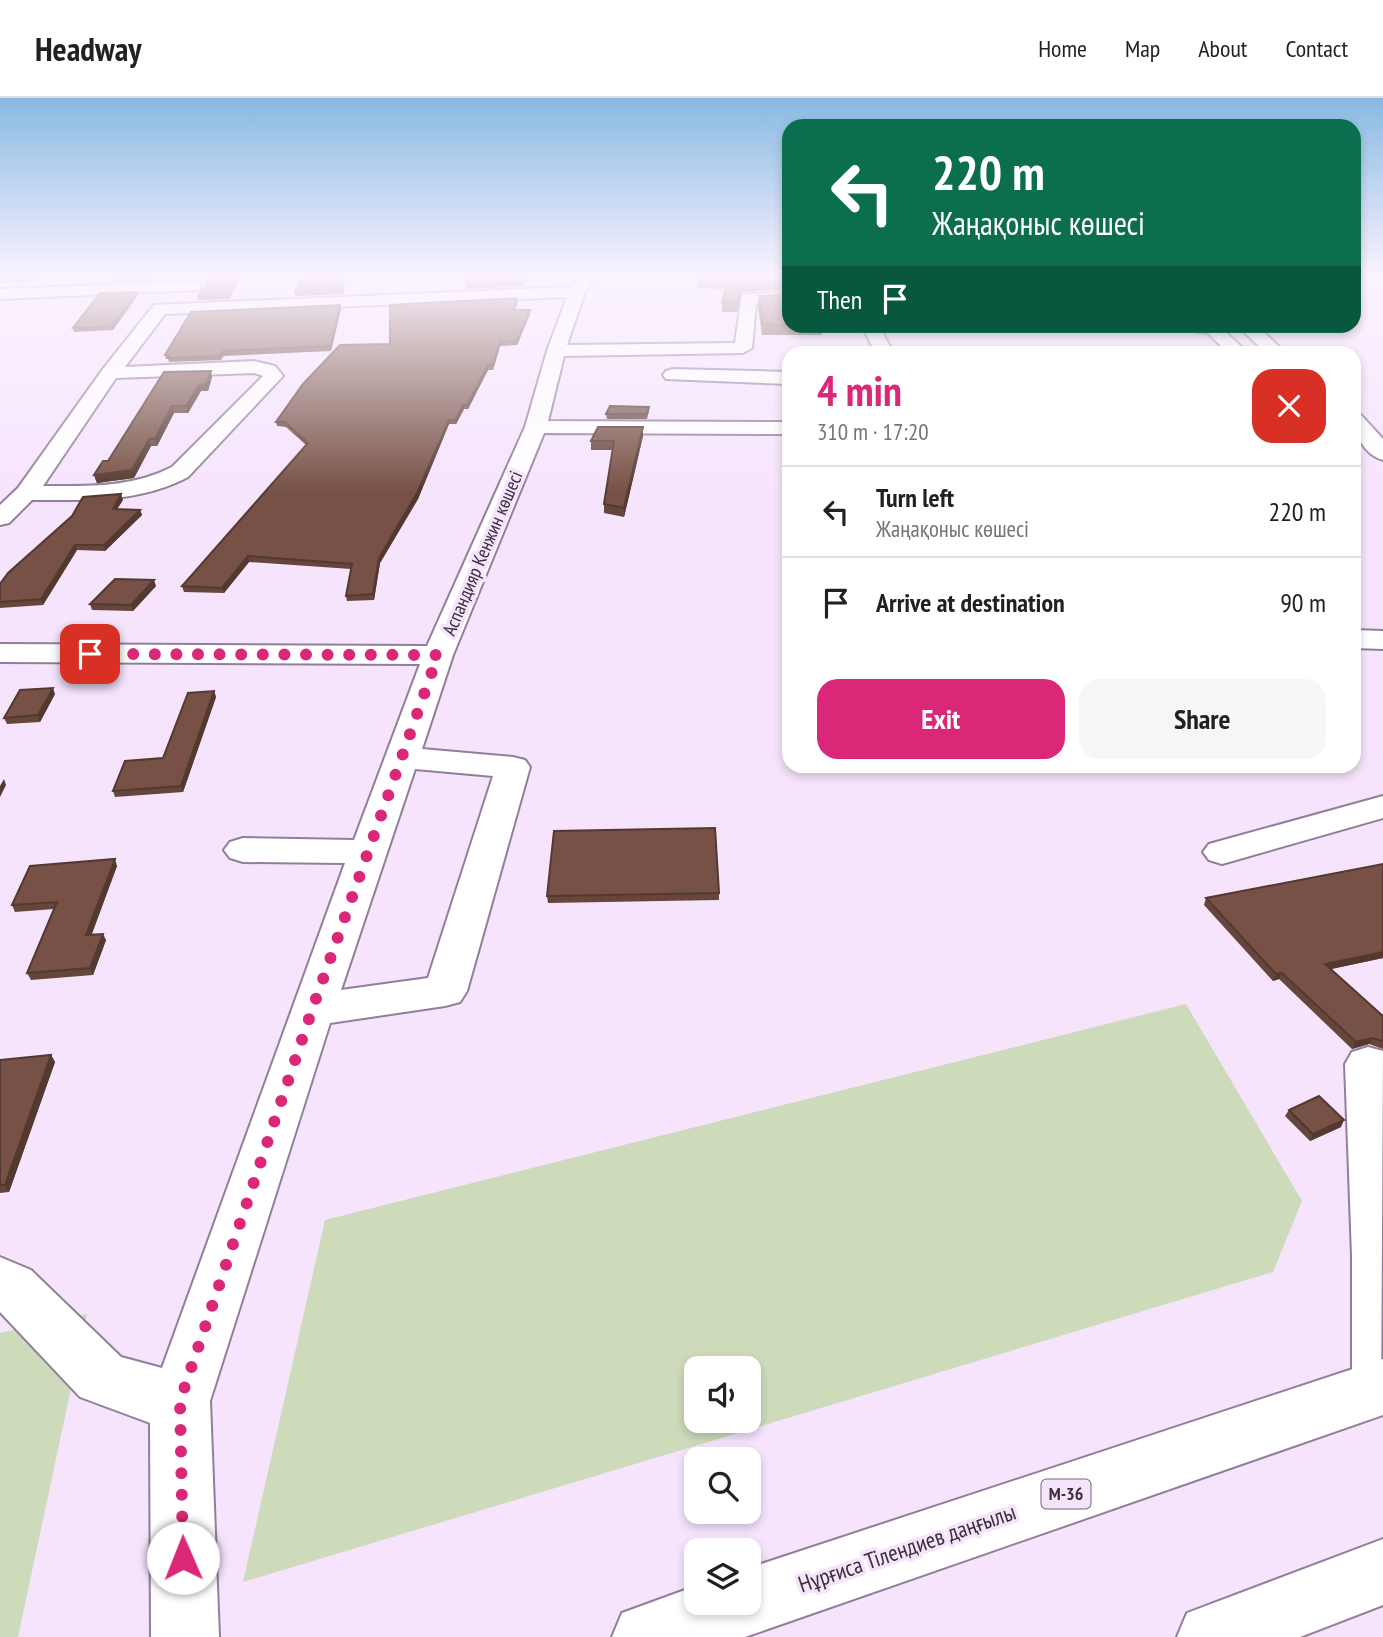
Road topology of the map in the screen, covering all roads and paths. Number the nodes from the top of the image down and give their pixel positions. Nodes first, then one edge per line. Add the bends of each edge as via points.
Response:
1 (129, 349) edge
2 (692, 349) edge
3 (556, 351) joint
4 (110, 373) junction
5 (673, 375) dead end
6 (782, 378) edge
7 (536, 427) junction
8 (1361, 427) edge
9 (782, 428) edge
10 (1383, 453) edge
11 (26, 493) junction
12 (0, 519) edge
13 (1361, 639) edge
14 (1383, 640) edge
15 (438, 655) junction
16 (4, 659) edge
17 (401, 757) junction
18 (1383, 807) edge
19 (243, 850) dead end
20 (367, 852) junction
21 (1222, 852) dead end
22 (312, 1010) junction
23 (1368, 1064) dead end
24 (0, 1281) edge
25 (1382, 1387) edge
26 (180, 1401) junction
27 (1383, 1572) edge
28 (761, 1599) edge
29 (712, 1615) edge
30 (185, 1637) edge
31 (646, 1637) edge
32 (1211, 1637) edge

1 - 4 street
2 - 3 street
3 - 7 street, Аспандияр Кенжин көшесі
4 - 11 street
4 - 11 street via 254,367 273,376 164,483 136,489
5 - 6 street
7 - 9 street
7 - 15 street, Аспандияр Кенжин көшесі
8 - 10 street
11 - 12 street
13 - 14 street
15 - 16 street
15 - 17 street, Аспандияр Кенжин көшесі
17 - 20 street, Аспандияр Кенжин көшесі
17 - 22 street via 513,767 445,991
18 - 21 street
19 - 20 street
20 - 22 street, Аспандияр Кенжин көшесі
22 - 26 street, Аспандияр Кенжин көшесі
23 - 25 street
24 - 26 street via 12,1287 101,1377
25 - 28 street, Нұрғиса Тілендиев даңғылы / M-36
26 - 30 street, Аспандияр Кенжин көшесі
27 - 32 street
29 - 31 street, Нұрғиса Тілендиев даңғылы / M-36

